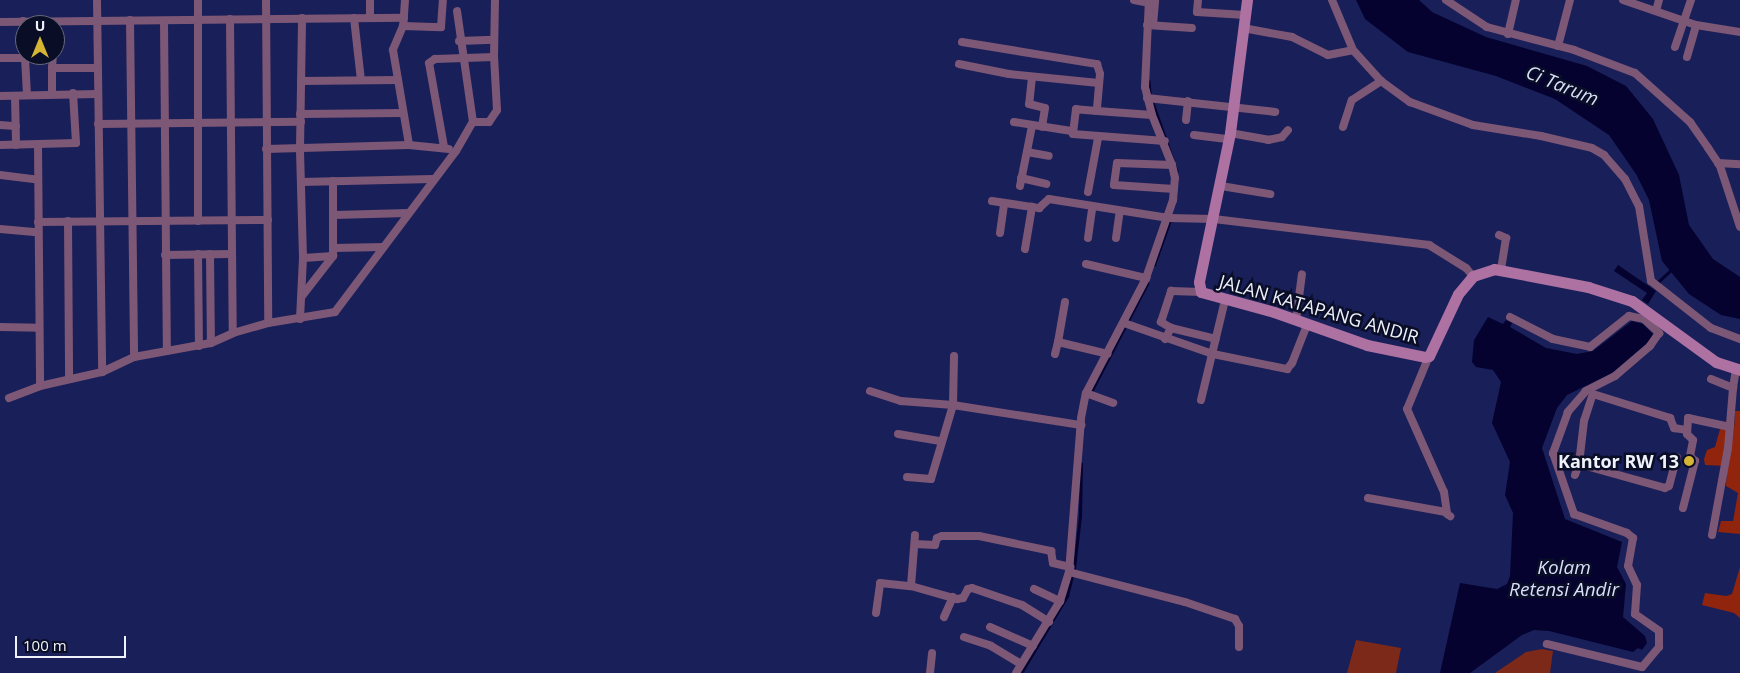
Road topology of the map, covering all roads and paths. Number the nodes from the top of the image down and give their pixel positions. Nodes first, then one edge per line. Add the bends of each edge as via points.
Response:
1 (97, 0) edge
2 (198, 0) edge
3 (266, 0) edge
4 (370, 0) edge
5 (405, 0) edge
6 (443, 0) edge
7 (495, 0) edge
8 (1134, 0) edge
9 (1198, 0) edge
10 (1247, 0) edge
11 (1332, 0) edge
12 (1446, 0) edge
13 (1516, 0) edge
14 (1570, 0) edge
15 (1623, 0) edge
16 (1659, 0) edge
17 (1691, 0) edge
18 (1151, 1) edge
19 (1656, 11) junction
20 (457, 12) dead end
21 (1245, 15) junction
22 (370, 17) junction
23 (265, 18) junction
24 (302, 18) junction
25 (354, 18) junction
26 (230, 19) junction
27 (130, 20) junction
28 (164, 20) junction
29 (198, 20) junction
30 (1683, 20) junction
31 (15, 21) edge
32 (0, 22) edge
33 (97, 22) junction
34 (403, 22) junction
35 (65, 23) edge
36 (1149, 25) junction
37 (1696, 25) junction
38 (1192, 28) dead end
39 (1243, 28) junction
40 (1740, 32) edge
41 (1508, 34) junction
42 (494, 40) junction
43 (459, 41) junction
44 (962, 42) dead end
45 (1558, 46) junction
46 (1675, 47) dead end
47 (1353, 50) junction
48 (494, 57) junction
49 (1687, 57) dead end
50 (0, 58) edge
51 (15, 58) edge
52 (462, 59) junction
53 (959, 64) dead end
54 (25, 65) edge
55 (52, 68) joint
56 (97, 68) junction
57 (1032, 77) junction
58 (361, 80) junction
59 (398, 80) junction
60 (301, 81) junction
61 (1381, 81) junction
62 (1099, 82) junction
63 (52, 93) junction
64 (73, 94) junction
65 (97, 94) junction
66 (27, 95) junction
67 (0, 96) edge
68 (15, 96) junction
69 (1149, 99) junction
70 (1188, 101) junction
71 (1231, 106) junction
72 (1097, 111) junction
73 (1275, 112) dead end
74 (403, 113) junction
75 (1152, 115) junction
76 (300, 118) junction
77 (1186, 120) dead end
78 (265, 121) junction
79 (198, 122) junction
80 (231, 122) junction
81 (473, 122) junction
82 (1014, 122) dead end
83 (130, 123) junction
84 (164, 123) junction
85 (98, 124) junction
86 (0, 125) edge
87 (16, 126) junction
88 (1032, 126) junction
89 (1042, 127) junction
90 (1343, 127) dead end
91 (1288, 130) dead end
92 (1071, 131) junction
93 (1194, 135) dead end
94 (1229, 136) junction
95 (1098, 138) junction
96 (1164, 141) junction
97 (0, 145) edge
98 (16, 145) junction
99 (38, 145) junction
100 (408, 146) junction
101 (444, 147) junction
102 (266, 149) junction
103 (300, 149) junction
104 (456, 151) junction
105 (1026, 152) junction
106 (1049, 156) dead end
107 (1718, 163) junction
108 (1740, 164) edge
109 (1172, 165) junction
110 (0, 176) edge
111 (433, 179) junction
112 (38, 180) junction
113 (333, 181) junction
114 (301, 182) junction
115 (1046, 184) dead end
116 (1220, 186) junction
117 (1174, 189) junction
118 (1088, 192) dead end
119 (1270, 194) dead end
120 (992, 201) dead end
121 (1004, 204) junction
122 (1032, 207) junction
123 (1092, 208) junction
124 (1120, 211) junction
125 (408, 213) junction
126 (334, 215) junction
127 (1171, 219) junction
128 (1214, 219) junction
129 (100, 220) junction
130 (231, 220) junction
131 (268, 220) junction
132 (68, 221) junction
133 (132, 221) junction
134 (164, 221) junction
135 (198, 221) junction
136 (38, 222) junction
137 (1740, 228) edge
138 (0, 229) edge
139 (37, 232) junction
140 (1000, 233) dead end
141 (1499, 235) dead end
142 (1088, 238) dead end
143 (1116, 238) dead end
144 (383, 247) junction
145 (1025, 249) dead end
146 (334, 252) junction
147 (198, 254) junction
148 (210, 254) junction
149 (231, 254) junction
150 (165, 255) junction
151 (303, 258) junction
152 (1086, 264) dead end
153 (1502, 270) junction
154 (1302, 274) dead end
155 (1473, 276) junction
156 (1146, 278) junction
157 (1201, 292) junction
158 (302, 296) junction
159 (1225, 300) junction
160 (1065, 302) dead end
161 (1510, 317) dead end
162 (300, 319) junction
163 (1296, 320) junction
164 (268, 323) junction
165 (1127, 324) junction
166 (1307, 324) junction
167 (0, 327) edge
168 (39, 328) junction
169 (1171, 328) junction
170 (233, 333) junction
171 (1164, 339) junction
172 (1216, 339) junction
173 (1740, 339) edge
174 (1058, 342) junction
175 (211, 343) junction
176 (199, 346) junction
177 (167, 351) junction
178 (1055, 354) dead end
179 (1108, 354) junction
180 (1212, 354) junction
181 (954, 356) dead end
182 (1429, 356) junction
183 (134, 357) junction
184 (1738, 370) edge
185 (102, 372) junction
186 (69, 378) junction
187 (1711, 379) dead end
188 (40, 386) junction
189 (1733, 388) junction
190 (870, 391) dead end
191 (1089, 394) junction
192 (9, 398) dead end
193 (1201, 400) dead end
194 (1113, 403) dead end
195 (953, 405) junction
196 (1081, 425) junction
197 (1730, 427) junction
198 (1686, 430) junction
199 (898, 434) dead end
200 (940, 441) junction
201 (1677, 457) dead end
202 (1579, 464) junction
203 (1575, 476) dead end
204 (908, 477) dead end
205 (1368, 498) dead end
206 (1683, 508) dead end
207 (915, 535) dead end
208 (1712, 535) dead end
209 (915, 544) junction
210 (1071, 572) junction
211 (911, 586) junction
212 (1034, 589) dead end
213 (952, 597) junction
214 (1060, 600) junction
215 (876, 613) dead end
216 (944, 617) dead end
217 (1049, 622) junction
218 (990, 627) dead end
219 (964, 637) dead end
220 (1548, 644) dead end
221 (1033, 646) junction
222 (1240, 648) dead end
223 (932, 653) dead end
224 (1021, 664) junction
225 (930, 673) edge
226 (1016, 673) edge

1 - 33 street
2 - 29 street
3 - 23 street
4 - 22 street
5 - 34 street
6 - 34 street via 441,27
7 - 42 street
8 - 18 street
9 - 21 street via 1197,12
10 - 21 street, JALAN KATAPANG ANDIR
11 - 47 street
12 - 41 street via 1487,27
13 - 41 street
14 - 45 street
15 - 19 street
16 - 19 street
17 - 30 street
18 - 36 street
19 - 30 street
20 - 43 street
21 - 39 street, JALAN KATAPANG ANDIR
22 - 25 street
22 - 34 street
23 - 24 street
23 - 26 street
23 - 78 street
24 - 25 street
24 - 60 street
25 - 58 street
26 - 29 street
26 - 80 street
27 - 28 street
27 - 33 street
27 - 83 street
28 - 29 street
28 - 84 street
29 - 79 street
30 - 37 street
30 - 46 street
31 - 32 street
33 - 35 street
33 - 56 street
34 - 59 street via 393,47
36 - 38 street
36 - 69 street
37 - 40 street
37 - 49 street
39 - 47 street via 1292,37 1328,55
39 - 71 street, JALAN KATAPANG ANDIR
41 - 45 street
42 - 43 street
42 - 48 street
43 - 52 street
44 - 62 street via 1095,63 1099,68
45 - 107 street via 1635,72 1690,122
47 - 61 street
48 - 52 street
48 - 81 street via 497,110 489,122
50 - 51 street
52 - 81 street
52 - 101 street via 435,59 429,63
53 - 57 street
54 - 66 street
55 - 56 street
55 - 63 street
56 - 65 street
57 - 62 street
57 - 89 street via 1029,104 1045,108
58 - 59 street
58 - 60 street
59 - 74 street
60 - 76 street
61 - 90 street via 1352,100
61 - 173 street via 1410,102 1469,124 1542,136 1592,148 1604,155 1622,174 1640,206 1651,281 1711,328
62 - 72 street
63 - 64 street
63 - 66 street
64 - 65 street
64 - 99 street via 76,143
65 - 85 street
66 - 68 street
67 - 68 street
68 - 87 street
69 - 70 street
69 - 75 street
70 - 71 street
70 - 77 street
71 - 73 street
71 - 94 street, JALAN KATAPANG ANDIR
72 - 75 street
72 - 92 street via 1076,109
74 - 76 street
74 - 100 street
75 - 96 street
76 - 78 street
76 - 103 street
78 - 80 street
78 - 102 street
79 - 80 street
79 - 84 street
79 - 135 street
80 - 130 street
81 - 104 street
82 - 88 street
83 - 84 street
83 - 85 street
83 - 133 street
84 - 134 street
85 - 129 street
86 - 87 street
87 - 98 street
88 - 89 street
88 - 105 street
89 - 92 street
91 - 94 street via 1282,137 1268,140
92 - 95 street
93 - 94 street
94 - 116 street, JALAN KATAPANG ANDIR
95 - 96 street
95 - 118 street
96 - 109 street
97 - 98 street
98 - 99 street
99 - 112 street
100 - 101 street
100 - 103 street
101 - 104 street
102 - 103 street
102 - 131 street
103 - 114 street
104 - 111 street
105 - 106 street
105 - 115 street via 1021,182
107 - 108 street
107 - 137 street
109 - 117 street
109 - 117 street via 1117,163 1114,185
110 - 112 street
111 - 113 street
111 - 125 street
112 - 136 street
113 - 114 street
113 - 126 street
114 - 151 street
116 - 119 street
116 - 128 street, JALAN KATAPANG ANDIR
117 - 127 street
120 - 121 street
121 - 122 street
121 - 140 street
122 - 123 street via 1040,208 1049,199
122 - 145 street
123 - 124 street
123 - 142 street
124 - 127 street
124 - 143 street
125 - 126 street
125 - 144 street
126 - 146 street
127 - 128 street
127 - 156 street
128 - 155 street via 1429,245 1466,268
128 - 157 street, JALAN KATAPANG ANDIR via 1199,282
129 - 132 street
129 - 133 street
129 - 185 street
130 - 131 street
130 - 135 street
130 - 149 street
131 - 164 street
132 - 136 street
132 - 186 street
133 - 134 street
133 - 183 street
134 - 135 street
134 - 150 street
136 - 139 street
138 - 139 street
139 - 168 street
141 - 153 street via 1506,238
144 - 146 street
144 - 162 street via 334,312
146 - 151 street
146 - 158 street
147 - 148 street
147 - 150 street
147 - 176 street
148 - 149 street
148 - 175 street
149 - 170 street
150 - 177 street
151 - 158 street
152 - 156 street
153 - 155 street via 1494,269
153 - 184 street via 1588,287 1632,301 1716,362
154 - 163 street
155 - 182 street, JALAN KATAPANG ANDIR via 1455,300
156 - 165 street
157 - 159 street, JALAN KATAPANG ANDIR
157 - 169 street via 1171,291 1161,322
158 - 162 street
159 - 163 street, JALAN KATAPANG ANDIR
159 - 172 street
160 - 174 street
161 - 220 street via 1553,339 1590,347 1629,316 1644,319 1659,333 1650,346 1615,376 1586,390 1568,412 1553,453 1574,514 1633,538 1628,566 1637,585 1635,614 1659,631 1659,647 1642,667
162 - 164 street
163 - 166 street, JALAN KATAPANG ANDIR
164 - 170 street
165 - 171 street
165 - 179 street
166 - 180 street via 1287,369
166 - 182 street, JALAN KATAPANG ANDIR via 1367,345 1418,357
167 - 168 street
168 - 188 street
169 - 171 street
169 - 172 street
170 - 175 street
171 - 180 street
172 - 180 street
174 - 178 street
174 - 179 street
175 - 176 street
176 - 177 street
177 - 183 street
179 - 191 street
180 - 193 street
181 - 195 street
182 - 205 street via 1407,409 1444,492 1448,514
183 - 185 street
184 - 189 street
185 - 186 street
186 - 188 street
187 - 189 street
188 - 192 street
189 - 197 street
190 - 195 street via 901,401
191 - 194 street
191 - 196 street
195 - 196 street
195 - 200 street
196 - 210 street
197 - 198 street via 1691,416
197 - 208 street
198 - 202 street via 1674,428 1670,418 1593,394 1584,421
198 - 206 street via 1693,440 1690,455 1695,461
199 - 200 street
200 - 204 street via 931,479
201 - 202 street via 1669,486 1665,488
202 - 203 street
207 - 209 street
209 - 210 street via 935,545 937,538 942,536 979,536 1051,551 1053,563
209 - 211 street
210 - 214 street
210 - 222 street via 1185,602 1235,619 1239,626
211 - 213 street
211 - 215 street via 880,583
212 - 214 street
213 - 216 street
213 - 217 street via 964,598 972,588 1022,605
214 - 217 street
217 - 221 street
218 - 221 street
219 - 224 street via 991,646
221 - 224 street
223 - 225 street
224 - 226 street

